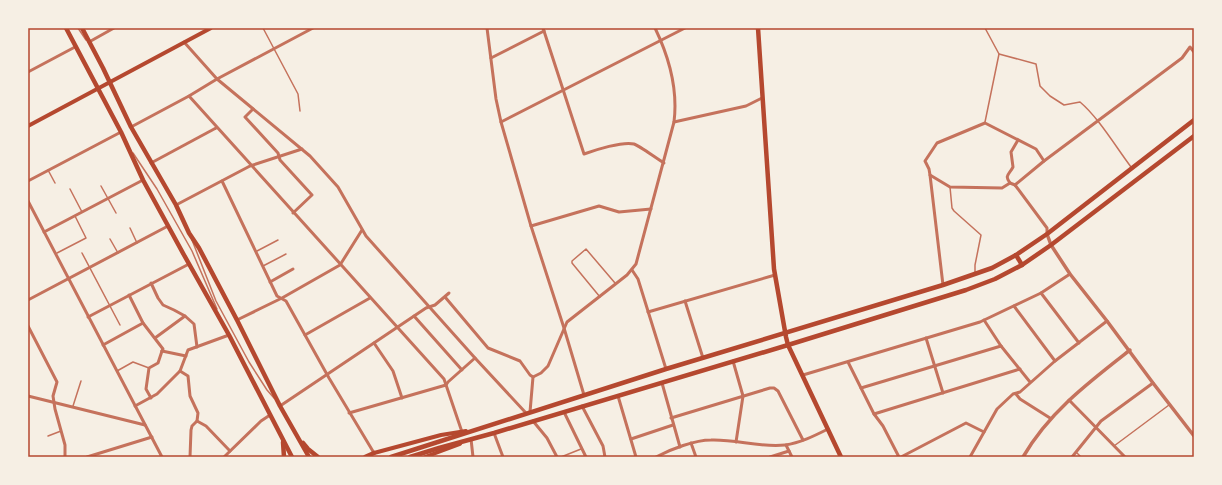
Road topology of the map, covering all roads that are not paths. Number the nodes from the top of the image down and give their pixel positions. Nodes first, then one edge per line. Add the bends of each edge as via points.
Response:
1 (66, 28) edge
2 (78, 28) edge
3 (82, 28) edge
4 (114, 28) edge
5 (211, 28) edge
6 (263, 28) edge
7 (313, 28) edge
8 (487, 28) edge
9 (655, 28) edge
10 (684, 28) edge
11 (758, 28) edge
12 (985, 28) edge
13 (543, 29) edge
14 (661, 40) junction
15 (89, 42) junction
16 (184, 42) junction
17 (75, 47) junction
18 (273, 48) junction
19 (1194, 52) edge
20 (999, 54) junction
21 (95, 55) junction
22 (490, 58) junction
23 (28, 72) edge
24 (217, 79) junction
25 (109, 82) junction
26 (98, 88) junction
27 (563, 90) junction
28 (189, 96) junction
29 (762, 98) junction
30 (253, 109) junction
31 (300, 111) dead end
32 (1194, 120) edge
33 (1097, 121) junction
34 (500, 122) junction
35 (674, 122) junction
36 (985, 124) junction
37 (28, 126) edge
38 (131, 127) junction
39 (216, 128) junction
40 (121, 132) junction
41 (1194, 136) edge
42 (1018, 140) junction
43 (127, 145) junction
44 (302, 149) junction
45 (279, 156) junction
46 (1044, 161) junction
47 (151, 163) junction
48 (664, 163) junction
49 (250, 166) junction
50 (1132, 168) junction
51 (48, 170) junction
52 (930, 175) junction
53 (143, 180) junction
54 (28, 181) edge
55 (222, 181) junction
56 (55, 183) dead end
57 (1010, 184) junction
58 (1015, 185) junction
59 (100, 186) dead end
60 (950, 187) junction
61 (70, 189) dead end
62 (108, 198) junction
63 (28, 201) edge
64 (176, 205) junction
65 (651, 209) junction
66 (82, 212) junction
67 (116, 213) dead end
68 (293, 213) junction
69 (75, 216) junction
70 (168, 226) junction
71 (531, 226) junction
72 (130, 228) dead end
73 (362, 230) junction
74 (44, 232) junction
75 (189, 233) junction
76 (1047, 234) junction
77 (110, 239) dead end
78 (278, 240) dead end
79 (137, 243) junction
80 (1051, 245) junction
81 (256, 251) junction
82 (56, 253) junction
83 (82, 253) dead end
84 (118, 253) junction
85 (286, 254) dead end
86 (1016, 255) junction
87 (189, 264) junction
88 (1022, 264) junction
89 (340, 265) junction
90 (263, 266) junction
91 (90, 268) junction
92 (293, 269) dead end
93 (632, 270) junction
94 (975, 274) junction
95 (1070, 274) junction
96 (775, 275) junction
97 (69, 279) junction
98 (270, 282) junction
99 (151, 283) junction
100 (616, 284) junction
101 (943, 285) junction
102 (449, 293) dead end
103 (1041, 293) junction
104 (130, 295) junction
105 (600, 296) junction
106 (445, 297) junction
107 (282, 298) junction
108 (370, 298) junction
109 (28, 300) edge
110 (685, 301) junction
111 (110, 305) junction
112 (430, 306) junction
113 (1014, 306) junction
114 (648, 312) junction
115 (185, 316) junction
116 (414, 316) junction
117 (88, 317) junction
118 (221, 320) junction
119 (237, 320) junction
120 (984, 320) junction
121 (1107, 321) junction
122 (144, 323) junction
123 (120, 325) dead end
124 (28, 326) edge
125 (396, 328) junction
126 (564, 328) junction
127 (786, 332) junction
128 (229, 335) junction
129 (306, 335) junction
130 (155, 338) junction
131 (926, 338) junction
132 (374, 343) junction
133 (1079, 343) junction
134 (103, 345) junction
135 (788, 345) junction
136 (1001, 346) junction
137 (197, 347) junction
138 (1130, 350) junction
139 (162, 351) junction
140 (186, 356) junction
141 (475, 358) junction
142 (703, 358) junction
143 (733, 361) junction
144 (1055, 361) junction
145 (848, 362) junction
146 (935, 366) junction
147 (149, 368) junction
148 (666, 369) junction
149 (462, 370) junction
150 (1020, 370) junction
151 (116, 371) junction
152 (180, 371) junction
153 (327, 373) junction
154 (803, 376) junction
155 (533, 377) junction
156 (81, 381) dead end
157 (1030, 382) junction
158 (662, 383) junction
159 (1153, 383) junction
160 (446, 385) junction
161 (861, 388) junction
162 (943, 393) junction
163 (1016, 394) junction
164 (584, 395) junction
165 (28, 396) edge
166 (618, 396) junction
167 (743, 396) junction
168 (151, 398) junction
169 (402, 398) junction
170 (1069, 399) junction
171 (54, 402) junction
172 (1170, 404) junction
173 (135, 406) junction
174 (280, 406) junction
175 (582, 406) junction
176 (73, 407) junction
177 (528, 412) junction
178 (564, 412) junction
179 (350, 413) junction
180 (874, 414) junction
181 (270, 415) junction
182 (671, 418) junction
183 (1050, 418) junction
184 (197, 421) junction
185 (534, 421) junction
186 (145, 424) junction
187 (674, 425) junction
188 (1096, 427) junction
189 (828, 429) junction
190 (473, 430) junction
191 (62, 431) junction
192 (462, 432) junction
193 (984, 432) junction
194 (494, 433) junction
195 (296, 434) junction
196 (48, 436) dead end
197 (1194, 436) edge
198 (152, 437) junction
199 (471, 439) junction
200 (631, 439) junction
201 (283, 440) junction
202 (803, 440) junction
203 (736, 442) junction
204 (691, 443) junction
205 (786, 445) junction
206 (1114, 446) junction
207 (680, 447) junction
208 (582, 448) junction
209 (230, 451) junction
210 (789, 452) junction
211 (1076, 452) junction
212 (374, 455) edge
213 (65, 457) edge
214 (86, 457) edge
215 (162, 457) edge
216 (190, 457) edge
217 (224, 457) edge
218 (284, 457) edge
219 (292, 457) edge
220 (309, 457) edge
221 (318, 457) edge
222 (366, 457) edge
223 (391, 457) edge
224 (410, 457) edge
225 (425, 457) edge
226 (473, 457) edge
227 (503, 457) edge
228 (557, 457) edge
229 (561, 457) edge
230 (586, 457) edge
231 (605, 457) edge
232 (636, 457) edge
233 (656, 457) edge
234 (696, 457) edge
235 (770, 457) edge
236 (792, 457) edge
237 (842, 457) edge
238 (900, 457) edge
239 (970, 457) edge
240 (1023, 457) edge
241 (1072, 457) edge
242 (1081, 457) edge
243 (1125, 457) edge

1 - 17 main road
2 - 21 lane
3 - 15 main road
4 - 15 street
5 - 16 main road
6 - 18 lane
7 - 18 street
8 - 22 street
9 - 14 street
10 - 14 street
11 - 29 main road
12 - 20 lane
13 - 22 street
13 - 27 street
14 - 27 street
14 - 35 street via 676,98
15 - 21 main road
16 - 24 street
16 - 25 main road
17 - 23 street
17 - 26 main road
18 - 24 street
18 - 31 lane via 298,94
19 - 33 street via 1190,47 1182,58
20 - 33 lane via 1036,64 1040,86 1050,96 1064,105 1080,102
20 - 36 lane
21 - 25 main road
22 - 34 street
24 - 28 street
24 - 30 street
25 - 26 main road
25 - 38 main road
26 - 37 main road
26 - 40 main road
27 - 34 street
27 - 48 street via 584,154 621,144 634,144
28 - 38 street
28 - 39 street
29 - 35 street via 746,106
29 - 96 main road
30 - 44 street
30 - 45 street via 245,118
32 - 50 main road
33 - 46 street
33 - 50 lane
34 - 71 street
35 - 48 street
36 - 42 street
36 - 52 street via 937,143 925,161
38 - 47 main road
39 - 47 street
39 - 49 street
40 - 43 main road
40 - 51 street
41 - 80 main road
42 - 46 street via 1036,149
42 - 57 street via 1011,152 1013,167 1006,176
43 - 53 main road
43 - 118 lane via 157,189 192,251
44 - 45 street
44 - 73 street via 338,187
45 - 49 street
45 - 68 street via 312,195
46 - 58 street
47 - 64 main road
48 - 65 street
49 - 55 street
49 - 68 street
50 - 76 main road
51 - 54 street
51 - 56 lane
52 - 60 street
52 - 101 street
53 - 62 street
53 - 70 main road
55 - 64 street
55 - 81 street
57 - 58 street
57 - 60 street via 1002,188
58 - 76 street via 1047,228
59 - 62 lane
60 - 94 lane via 952,208 981,235
61 - 66 lane
62 - 66 street
62 - 67 lane
63 - 74 street
64 - 75 main road
65 - 71 street via 619,212 599,206
65 - 93 street via 636,264
66 - 69 street
68 - 89 street
69 - 74 street
69 - 82 lane via 86,238
70 - 79 street
70 - 87 main road
71 - 126 street
72 - 79 lane
73 - 89 street
73 - 112 street
74 - 82 street
75 - 119 main road
75 - 174 lane via 216,301 249,362
76 - 80 street
76 - 86 main road
77 - 84 lane
78 - 81 lane
79 - 84 street
80 - 88 main road
80 - 95 street
81 - 90 street
82 - 97 street
83 - 91 lane
84 - 91 street
85 - 90 lane
86 - 88 main road
86 - 94 main road
87 - 99 street
87 - 118 main road
88 - 135 main road via 995,279 966,290
89 - 107 street
89 - 108 street
90 - 98 street
91 - 97 street
91 - 111 lane
92 - 98 street
93 - 100 street
93 - 114 street via 638,279
94 - 101 main road
95 - 103 street
95 - 121 street
96 - 110 street
96 - 127 main road
97 - 109 street
97 - 117 street
98 - 107 street via 277,296
99 - 104 street
99 - 115 street via 163,305
100 - 105 street
100 - 105 lane via 586,250 572,263
101 - 127 main road
102 - 106 street
103 - 113 street
103 - 133 street
104 - 111 street
104 - 122 street
105 - 126 street
106 - 112 street
106 - 155 street via 488,348 520,361
107 - 119 street
107 - 129 street
108 - 125 street
108 - 129 street
110 - 114 street
110 - 142 street
111 - 117 street
111 - 123 lane
112 - 116 street
112 - 141 street
113 - 120 street
113 - 144 street
114 - 148 street
115 - 130 street
115 - 137 street via 194,324
116 - 125 street
116 - 149 street
117 - 134 street
118 - 128 main road
119 - 174 main road
120 - 131 street
120 - 136 street
121 - 133 street
121 - 138 street
122 - 130 street
122 - 134 street
124 - 171 street via 57,382
125 - 132 street
125 - 160 street via 444,379
126 - 155 street via 548,366
126 - 164 street
127 - 135 main road
127 - 142 main road
128 - 137 street
128 - 181 main road
129 - 153 street
130 - 139 street
131 - 145 street
131 - 146 street
132 - 153 street
132 - 169 street via 393,371
133 - 144 street
134 - 151 street
135 - 143 main road
135 - 154 main road
136 - 146 street
136 - 150 street
137 - 140 street via 188,350
138 - 159 street
138 - 170 street
139 - 140 street
139 - 147 street via 158,363
140 - 152 street
141 - 149 street
141 - 177 street
142 - 148 main road
143 - 158 main road
143 - 167 street
144 - 157 street
145 - 154 street
145 - 161 street
146 - 161 street
146 - 162 street
147 - 151 lane via 133,362
147 - 168 street via 146,389
148 - 164 main road
149 - 160 street
150 - 157 street
150 - 162 street
151 - 173 street
152 - 168 street
152 - 184 street via 188,376 190,396 198,413
153 - 174 street
153 - 179 street
154 - 189 main road
155 - 177 street
156 - 176 lane
157 - 163 street
158 - 166 main road
158 - 182 street
159 - 172 street
159 - 188 street
160 - 169 street
160 - 192 street
161 - 180 street
162 - 180 street
163 - 183 street
163 - 193 street via 997,409
164 - 177 main road
165 - 171 street
166 - 175 main road
166 - 200 street
167 - 182 street
167 - 202 street via 774,388 778,391
167 - 203 street
168 - 173 street
169 - 179 street
170 - 183 street
170 - 188 street
171 - 176 street
171 - 191 street
172 - 197 street
172 - 206 lane
173 - 186 street
174 - 195 main road
175 - 178 main road
175 - 231 street via 603,446
176 - 186 street
177 - 190 main road
178 - 185 main road
178 - 208 street
179 - 212 street
180 - 238 street
181 - 201 main road
181 - 209 street
182 - 187 street
183 - 240 street
184 - 209 street via 206,426
184 - 216 street via 191,430
185 - 194 main road
185 - 228 street
186 - 198 street
187 - 200 street
187 - 207 street
188 - 206 street
188 - 211 street
189 - 202 street
189 - 237 main road
190 - 192 main road
190 - 223 main road
191 - 196 lane
191 - 213 street
192 - 212 main road via 440,435
193 - 238 street via 966,423
193 - 239 street
194 - 199 main road
194 - 227 street
195 - 220 main road
195 - 221 main road
198 - 214 street
198 - 215 street
199 - 224 main road
199 - 225 main road
199 - 226 street
200 - 232 street
201 - 218 main road
201 - 219 main road
202 - 205 street
203 - 204 street via 712,440
203 - 205 street
204 - 207 street
204 - 234 street
205 - 210 street
206 - 243 street
207 - 233 street
208 - 229 lane
208 - 230 street
209 - 217 street
210 - 235 street
210 - 236 street
211 - 241 street
211 - 242 lane
212 - 222 main road

